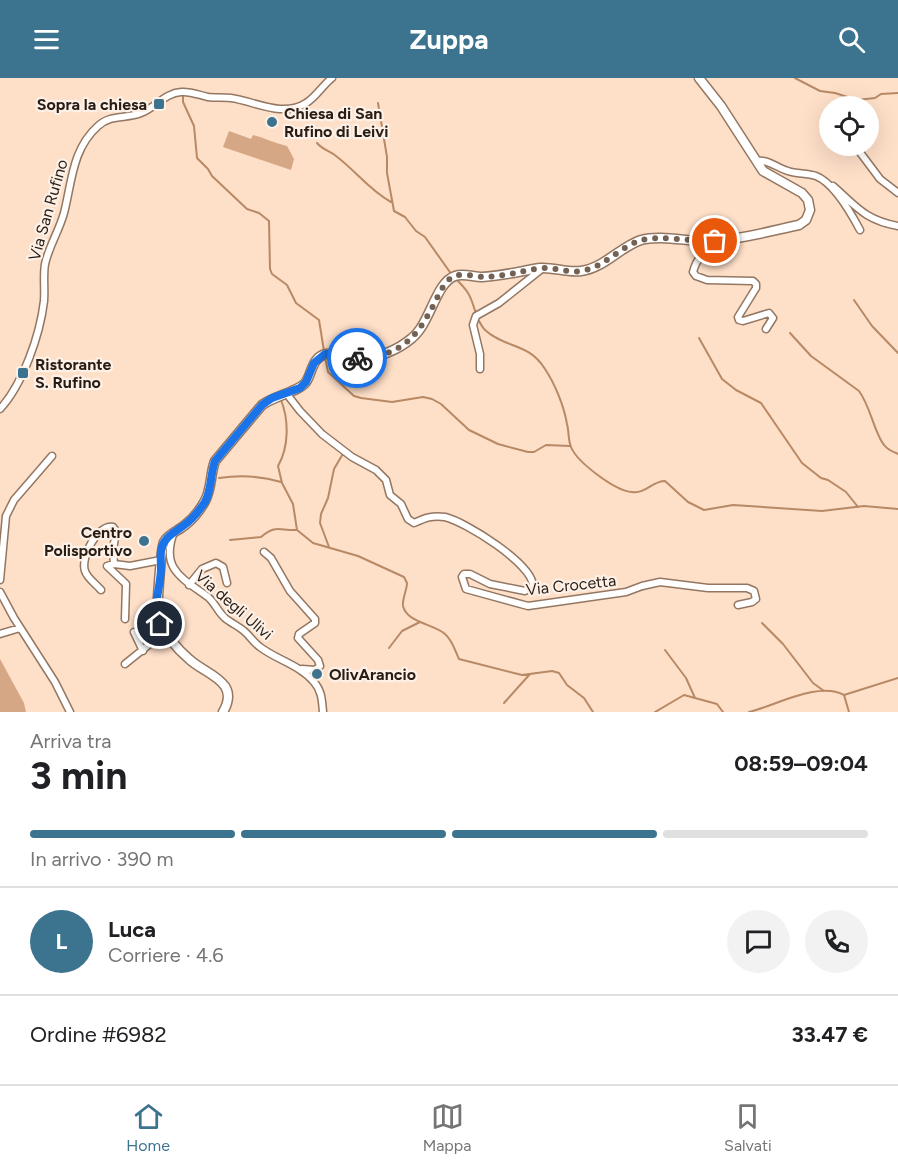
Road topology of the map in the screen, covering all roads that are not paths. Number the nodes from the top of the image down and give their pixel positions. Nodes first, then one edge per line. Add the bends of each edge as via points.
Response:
1 (332, 78) edge
2 (699, 78) edge
3 (862, 156) edge
4 (757, 161) junction
5 (815, 176) junction
6 (898, 193) edge
7 (898, 225) edge
8 (860, 230) dead end
9 (737, 237) junction
10 (543, 268) junction
11 (766, 329) dead end
12 (480, 369) dead end
13 (286, 393) junction
14 (0, 409) edge
15 (52, 456) dead end
16 (174, 531) junction
17 (264, 552) dead end
18 (161, 560) junction
19 (114, 564) junction
20 (0, 580) edge
21 (227, 583) dead end
22 (189, 585) junction
23 (101, 590) dead end
24 (0, 592) edge
25 (156, 604) junction
26 (738, 605) dead end
27 (125, 619) dead end
28 (20, 628) junction
29 (134, 632) dead end
30 (0, 634) edge
31 (143, 651) junction
32 (125, 664) dead end
33 (296, 667) junction
34 (70, 712) edge
35 (223, 712) edge
36 (323, 712) edge

1 - 14 street, Via San Rufino via 299,106 275,108 180,92 141,113 108,119 98,127 82,145 64,215 49,249 36,338 7,402
2 - 4 main road
3 - 6 street via 880,179
4 - 5 street
4 - 9 main road via 771,177 802,193 810,210 799,225
5 - 7 street via 825,179 863,214
5 - 8 street via 850,210
9 - 10 main road via 642,240 590,269 570,272
9 - 11 street via 701,255 693,272 708,280 753,281 756,288 739,320 769,313 773,318
10 - 12 street via 476,316 473,325
10 - 13 main road via 504,276 457,274 443,287 419,332 398,348 370,358 325,354 314,363 306,382
13 - 16 main road via 262,405 215,461 206,501 186,525
13 - 26 street, Via Crocetta via 322,434 386,480 390,495 401,504 408,519 414,523 428,516 446,517 464,525 521,563 533,580 533,586 525,591 464,574 465,588 528,606 626,592 660,582 754,591 756,599
15 - 20 street via 14,500 6,516
16 - 18 main road via 162,544
16 - 22 street, Via degli Ulivi via 170,562
17 - 33 street via 315,619 298,638 320,666 310,670
18 - 19 street via 130,566
18 - 25 main road
19 - 23 street via 116,531 108,526 84,560 87,575
19 - 27 street via 107,566 126,584
21 - 22 street via 223,567 216,563 202,569
22 - 33 street, Via degli Ulivi via 211,600 224,618 258,645
24 - 28 street
25 - 31 street via 147,609 156,639
25 - 35 main road via 160,624 180,651 223,682 228,696
28 - 30 street
28 - 34 street
29 - 31 street
31 - 32 street
33 - 36 street, Via degli Ulivi via 317,685

